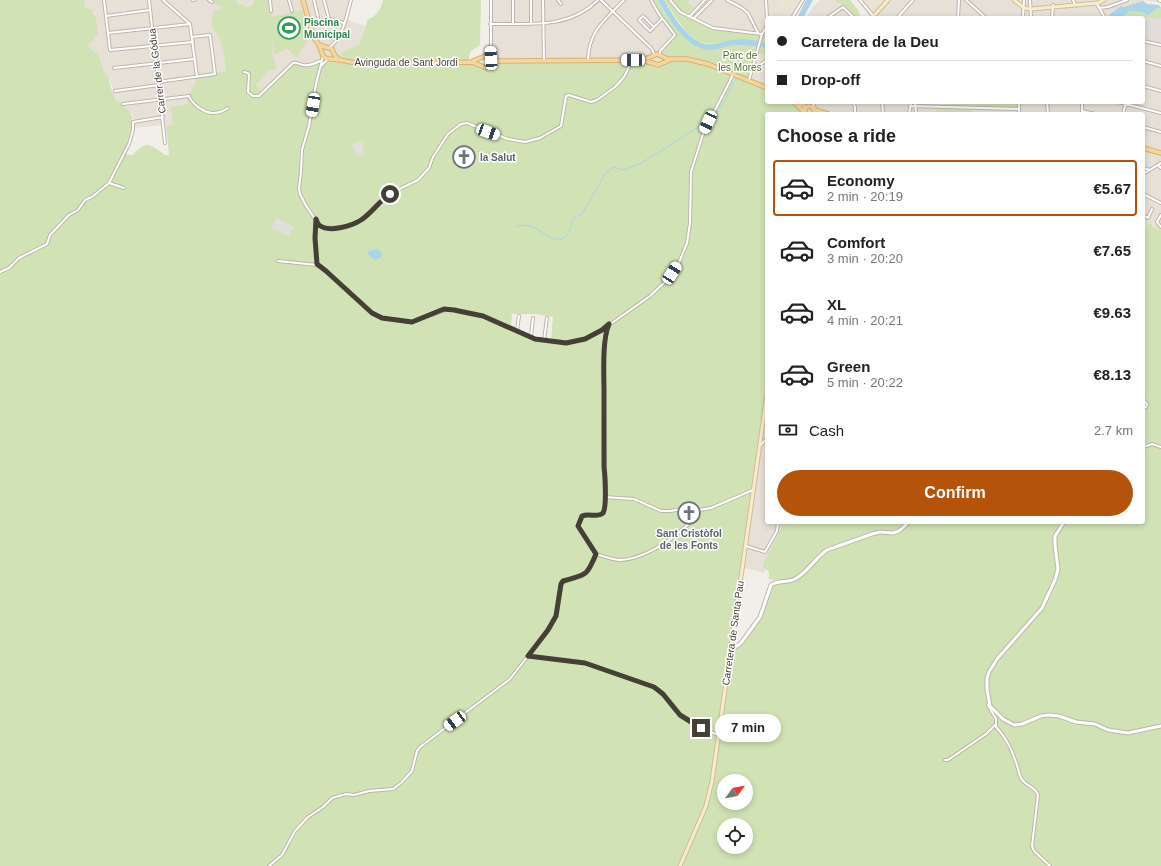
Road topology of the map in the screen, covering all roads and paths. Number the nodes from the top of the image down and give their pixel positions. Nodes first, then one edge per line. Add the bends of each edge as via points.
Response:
1 (105, 0) edge
2 (149, 0) edge
3 (163, 0) edge
4 (270, 0) edge
5 (289, 0) edge
6 (303, 0) edge
7 (314, 0) edge
8 (324, 0) edge
9 (351, 0) edge
10 (491, 0) edge
11 (513, 0) edge
12 (531, 0) edge
13 (543, 0) edge
14 (558, 0) edge
15 (598, 0) edge
16 (601, 0) edge
17 (624, 0) edge
18 (650, 0) edge
19 (670, 0) edge
20 (705, 0) edge
21 (712, 0) edge
22 (727, 0) edge
23 (766, 0) edge
24 (803, 0) edge
25 (860, 0) edge
26 (888, 0) edge
27 (913, 0) edge
28 (959, 0) edge
29 (966, 0) edge
30 (1014, 0) edge
31 (1024, 0) edge
32 (1030, 0) edge
33 (1073, 0) edge
34 (1104, 0) edge
35 (1127, 0) edge
36 (1098, 2) edge
37 (561, 4) dead end
38 (1075, 4) junction
39 (1053, 6) junction
40 (1023, 8) junction
41 (1099, 8) junction
42 (1031, 9) junction
43 (150, 10) junction
44 (271, 11) dead end
45 (292, 11) dead end
46 (613, 12) junction
47 (106, 16) junction
48 (690, 16) junction
49 (767, 16) edge
50 (793, 16) edge
51 (830, 16) edge
52 (852, 16) edge
53 (872, 16) edge
54 (875, 16) edge
55 (899, 16) edge
56 (958, 16) edge
57 (984, 16) edge
58 (1022, 16) edge
59 (1031, 16) edge
60 (1052, 16) edge
61 (1104, 16) edge
62 (694, 18) junction
63 (329, 19) junction
64 (662, 19) junction
65 (319, 22) junction
66 (344, 23) junction
67 (513, 23) junction
68 (531, 23) junction
69 (544, 23) junction
70 (190, 24) junction
71 (309, 24) junction
72 (490, 24) junction
73 (654, 27) junction
74 (152, 28) junction
75 (765, 29) edge
76 (108, 33) junction
77 (758, 33) junction
78 (765, 33) edge
79 (762, 34) junction
80 (192, 37) junction
81 (1145, 41) edge
82 (192, 42) junction
83 (319, 45) junction
84 (1161, 45) edge
85 (154, 46) junction
86 (490, 46) junction
87 (327, 48) junction
88 (322, 54) junction
89 (334, 54) junction
90 (654, 55) junction
91 (661, 56) junction
92 (482, 57) junction
93 (195, 59) junction
94 (329, 59) junction
95 (491, 59) junction
96 (673, 59) junction
97 (321, 60) junction
98 (340, 60) junction
99 (588, 60) junction
100 (633, 60) junction
101 (642, 60) junction
102 (498, 61) junction
103 (544, 61) junction
104 (765, 61) edge
105 (472, 62) junction
106 (1145, 62) edge
107 (156, 64) junction
108 (314, 64) junction
109 (481, 64) junction
110 (491, 64) junction
111 (655, 64) junction
112 (661, 64) junction
113 (1161, 66) edge
114 (320, 67) junction
115 (114, 68) dead end
116 (752, 71) junction
117 (244, 72) dead end
118 (733, 73) junction
119 (197, 77) junction
120 (749, 80) junction
121 (158, 82) junction
122 (159, 85) junction
123 (1145, 86) edge
124 (765, 87) edge
125 (1161, 90) edge
126 (115, 91) dead end
127 (161, 99) junction
128 (123, 104) dead end
129 (796, 104) edge
130 (802, 104) edge
131 (810, 104) edge
132 (1019, 104) edge
133 (1082, 104) edge
134 (1130, 104) edge
135 (807, 106) junction
136 (911, 106) joint
137 (916, 106) junction
138 (228, 108) dead end
139 (1019, 109) joint
140 (814, 111) edge
141 (1082, 111) joint
142 (803, 112) edge
143 (804, 112) edge
144 (910, 112) edge
145 (916, 112) edge
146 (1086, 112) edge
147 (1161, 113) edge
148 (163, 116) junction
149 (1145, 128) edge
150 (1161, 132) edge
151 (165, 143) dead end
152 (1145, 149) edge
153 (1161, 153) edge
154 (1161, 163) edge
155 (1158, 165) junction
156 (1161, 168) edge
157 (1145, 169) edge
158 (1150, 170) junction
159 (1145, 173) edge
160 (109, 183) junction
161 (124, 188) dead end
162 (1145, 195) edge
163 (1161, 203) edge
164 (1152, 209) dead end
165 (1161, 215) edge
166 (1145, 216) edge
167 (316, 219) junction
168 (1161, 227) edge
169 (278, 261) dead end
170 (317, 264) junction
171 (0, 272) edge
172 (519, 316) dead end
173 (533, 318) dead end
174 (547, 318) dead end
175 (609, 324) junction
176 (517, 330) junction
177 (530, 337) junction
178 (544, 340) junction
179 (765, 409) edge
180 (765, 440) edge
181 (760, 446) junction
182 (1145, 446) edge
183 (1161, 447) edge
184 (754, 490) junction
185 (605, 497) junction
186 (699, 510) junction
187 (778, 524) edge
188 (907, 524) edge
189 (1063, 524) edge
190 (746, 546) junction
191 (596, 554) junction
192 (731, 647) junction
193 (528, 656) junction
194 (989, 703) junction
195 (995, 725) junction
196 (1161, 726) edge
197 (719, 735) junction
198 (945, 760) dead end
199 (270, 866) edge
200 (680, 866) edge
201 (1050, 866) edge

1 - 47 street
2 - 43 street, Carrer de la Gódua
3 - 70 street
4 - 44 street
5 - 45 street
6 - 71 main road
7 - 65 street
8 - 63 street
9 - 66 street
10 - 72 street
11 - 67 street
12 - 68 street
13 - 69 street
14 - 37 street
15 - 69 street via 573,17
16 - 46 street
17 - 46 street
18 - 64 street
19 - 48 street via 678,10
20 - 48 street
21 - 62 street
22 - 77 street via 748,12
23 - 49 street
24 - 50 street
25 - 53 street
26 - 54 main road
27 - 55 street
28 - 56 street
29 - 57 street
30 - 40 main road
31 - 40 street
32 - 42 street
33 - 38 street
34 - 36 main road
35 - 41 street via 1107,8
36 - 38 main road
36 - 41 street
38 - 39 main road
39 - 42 main road
39 - 60 street
40 - 42 main road
40 - 58 street
41 - 61 street
42 - 59 street
43 - 47 street
43 - 74 street, Carrer de la Gódua
46 - 90 street via 652,49
46 - 99 street via 598,26 590,40
47 - 76 street
48 - 62 street
51 - 52 street via 842,7
62 - 77 street via 716,29
63 - 65 street
63 - 66 street
64 - 73 street
64 - 91 street via 675,35 660,51
65 - 71 street
66 - 87 street via 335,42
67 - 68 street
67 - 72 street
68 - 69 street
69 - 103 street
70 - 74 street
70 - 80 street
71 - 83 main road
72 - 86 street
73 - 73 street via 649,31 639,20 643,16
74 - 76 street
74 - 85 street, Carrer de la Gódua
75 - 79 street
76 - 85 street via 110,50
77 - 79 street
78 - 79 street
79 - 116 street
80 - 82 street
80 - 119 street via 210,35 215,74
81 - 84 street
82 - 85 street
82 - 93 street
83 - 87 main road
83 - 88 main road
85 - 107 street, Carrer de la Gódua
86 - 92 street
86 - 95 street
87 - 88 main road
87 - 89 main road via 333,50
88 - 94 main road
88 - 97 street
89 - 94 main road
89 - 98 main road, Avinguda de Sant Jordi
90 - 91 main road
90 - 101 main road
90 - 111 main road via 652,61
91 - 96 main road
91 - 112 main road
92 - 95 main road via 489,56
92 - 105 main road, Avinguda de Sant Jordi
92 - 109 main road
93 - 107 street
93 - 119 street
94 - 98 main road, Avinguda de Sant Jordi
94 - 114 street
95 - 102 main road
95 - 110 main road
96 - 112 main road
96 - 118 main road via 700,61
97 - 108 street
97 - 114 street
98 - 105 main road, Avinguda de Sant Jordi via 351,63
99 - 100 main road
99 - 103 main road
100 - 101 main road
100 - 167 street via 624,77 597,100 591,102 566,96 560,126 553,131 525,142 508,139 464,123 448,134 433,156 429,168 418,180 385,198 362,220 334,229 319,225
101 - 111 main road
102 - 103 main road
102 - 110 main road
104 - 116 street
105 - 109 main road, Avinguda de Sant Jordi
106 - 113 street
107 - 115 street
107 - 121 street, Carrer de la Gódua
108 - 114 street
108 - 117 street via 293,63 259,96 253,96 248,92 249,76
109 - 110 main road via 486,68
111 - 112 main road
114 - 167 street via 302,150 298,189
116 - 120 street
118 - 120 main road
118 - 175 street via 704,131 691,172 688,243 678,265 650,296
119 - 121 street
120 - 124 main road
121 - 122 street, Carrer de la Gódua
122 - 126 street
122 - 127 street, Carrer de la Gódua
123 - 125 street
127 - 128 street
127 - 138 street via 189,96 195,105 212,113
127 - 148 street, Carrer de la Gódua
129 - 142 main road
130 - 135 main road
131 - 135 main road
132 - 139 street
133 - 141 street
134 - 147 street
135 - 140 main road via 812,106
135 - 143 main road
136 - 137 street
136 - 144 street
137 - 139 street
137 - 145 street
141 - 146 street
148 - 151 street, Carrer de la Gódua
148 - 160 street via 133,122 129,144
149 - 150 street
152 - 153 main road
154 - 155 street
155 - 156 street
155 - 158 street
157 - 158 street
158 - 159 street
160 - 161 street
160 - 171 street via 85,200 78,210 50,235 47,244 19,258 9,268
162 - 163 street
164 - 166 street via 1148,218
165 - 168 street via 1157,222
167 - 170 street
169 - 170 street
170 - 176 street via 372,313 382,318 412,322 448,309 477,314
172 - 176 street
173 - 177 street
174 - 178 street
175 - 178 street via 585,339 566,343
175 - 185 street via 604,372
176 - 177 street
177 - 178 street
179 - 181 main road, Carretera de Santa Pau
180 - 181 street
181 - 184 main road, Carretera de Santa Pau
182 - 183 street via 1152,444
184 - 186 street via 711,508
184 - 190 main road, Carretera de Santa Pau
185 - 186 street via 634,500 661,510
185 - 191 street via 602,514 585,514 578,523 579,530
186 - 191 street via 686,528 647,553 621,560
187 - 190 street via 766,552
188 - 192 street via 900,531 872,534 827,550 795,579 771,585 760,616 742,643
189 - 194 street via 1055,536 1058,569 1056,580 1042,608 990,669 987,678
190 - 192 main road, Carretera de Santa Pau
191 - 193 street via 586,573 563,581 556,616
192 - 197 main road, Carretera de Santa Pau
193 - 197 street via 585,663 654,687 680,715
193 - 199 street via 508,682 420,747 411,774 401,783 393,789 332,798 295,831 282,855
194 - 195 street via 996,719
194 - 196 street via 997,714 1014,725 1049,715 1128,733
195 - 198 street
195 - 201 street via 1015,760 1022,780 1037,792 1032,846
197 - 200 main road, Carretera de Santa Pau via 710,794

